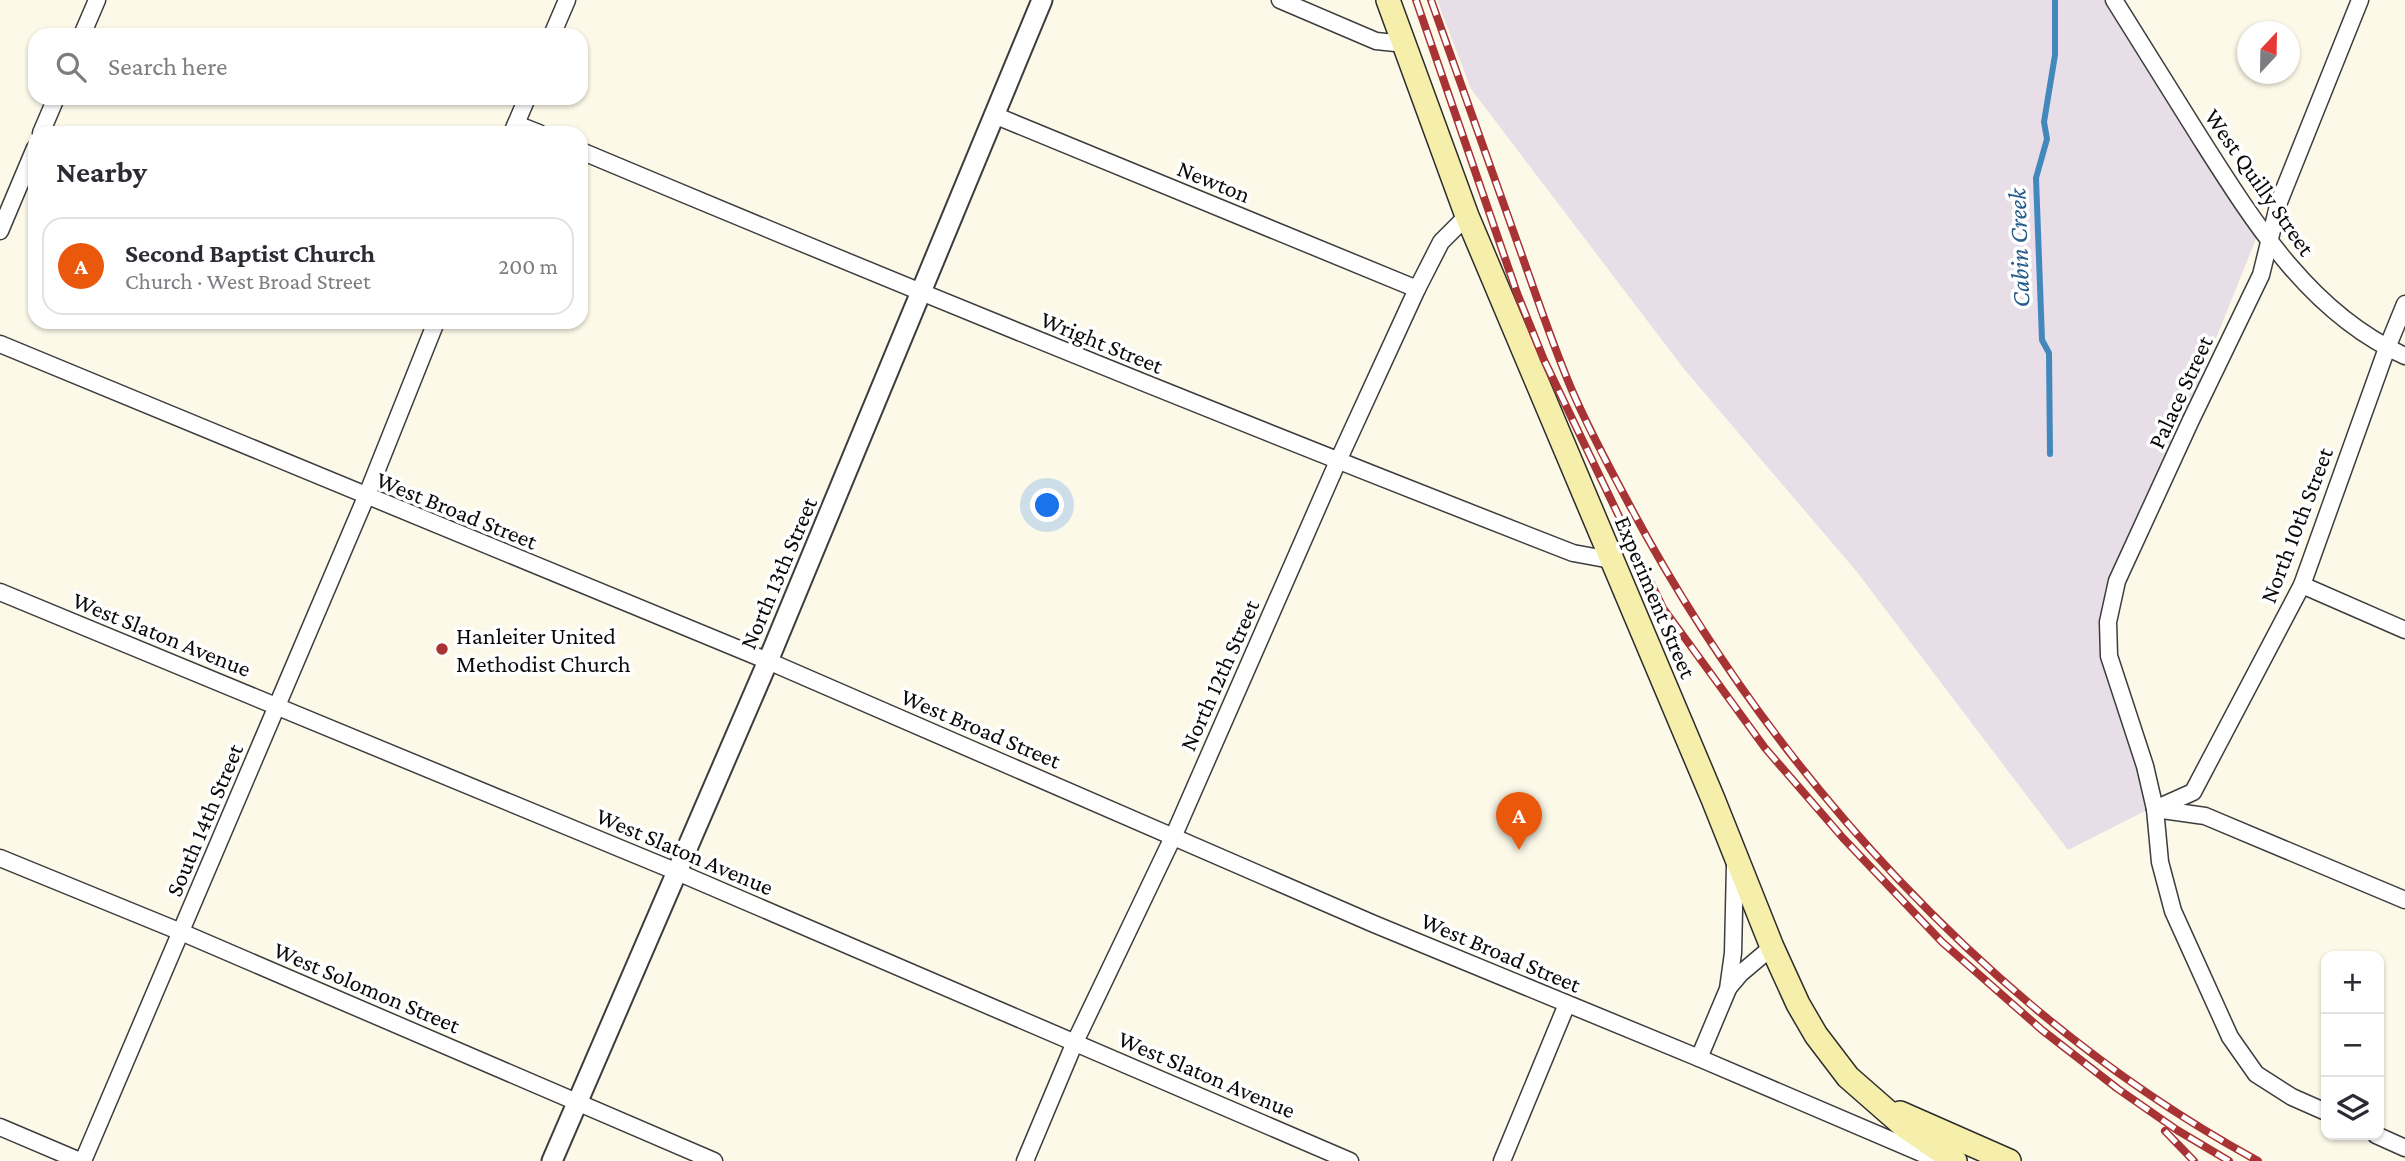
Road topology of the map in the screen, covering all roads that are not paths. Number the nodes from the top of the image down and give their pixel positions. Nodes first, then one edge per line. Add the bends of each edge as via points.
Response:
1 (97, 0) edge
2 (567, 0) edge
3 (1042, 0) edge
4 (1280, 0) edge
5 (1388, 0) edge
6 (2113, 0) edge
7 (2360, 0) edge
8 (85, 28) edge
9 (555, 28) edge
10 (1405, 44) junction
11 (53, 105) edge
12 (524, 105) edge
13 (994, 115) junction
14 (44, 126) edge
15 (515, 126) edge
16 (588, 154) edge
17 (28, 165) edge
18 (1466, 216) junction
19 (0, 231) edge
20 (2270, 239) junction
21 (1418, 289) junction
22 (920, 293) junction
23 (2405, 304) edge
24 (433, 329) edge
25 (0, 344) edge
26 (2387, 348) junction
27 (2405, 356) edge
28 (1338, 461) junction
29 (366, 497) junction
30 (1611, 560) junction
31 (2302, 585) junction
32 (0, 592) edge
33 (2405, 630) edge
34 (768, 661) junction
35 (277, 706) junction
36 (2155, 809) junction
37 (1174, 835) junction
38 (1735, 855) junction
39 (0, 858) edge
40 (675, 871) junction
41 (2405, 900) edge
42 (181, 932) junction
43 (1772, 947) junction
44 (1728, 989) junction
45 (1567, 1004) junction
46 (1076, 1042) junction
47 (1699, 1058) junction
48 (1875, 1102) junction
49 (577, 1103) junction
50 (2321, 1110) edge
51 (0, 1127) edge
52 (2384, 1139) edge
53 (2405, 1148) edge
54 (82, 1161) edge
55 (552, 1161) edge
56 (714, 1161) edge
57 (1025, 1161) edge
58 (1350, 1161) edge
59 (1502, 1161) edge
60 (1940, 1161) edge
61 (1955, 1161) edge
62 (2010, 1161) edge

1 - 8 street
2 - 9 street
3 - 13 street, North 13th Street
4 - 10 street via 1376,41
5 - 10 main road, Experiment Street
6 - 20 street, West Quilly Street via 2244,207
7 - 20 street, Palace Street via 2279,202
10 - 18 main road, Experiment Street
11 - 14 street
12 - 15 street
13 - 21 street, Newton
13 - 22 street, North 13th Street
16 - 22 street, Wright Street
17 - 19 street
18 - 21 street, North 12th Street via 1441,242
18 - 30 main road, Experiment Street
20 - 26 street, West Quilly Street via 2298,276 2335,312
20 - 36 street, Palace Street via 2261,275 2118,581 2108,622 2109,656
21 - 28 street, North 12th Street
22 - 28 street, Wright Street
22 - 34 street, North 13th Street
23 - 26 street, North 10th Street
24 - 29 street, South 14th Street
25 - 29 street, West Broad Street
26 - 27 street, West Quilly Street
26 - 31 street, North 10th Street
28 - 30 street, Wright Street via 1573,553
28 - 37 street, North 12th Street
29 - 34 street, West Broad Street
29 - 35 street, South 14th Street
30 - 38 main road, Experiment Street
31 - 33 street
31 - 36 street, North 10th Street via 2193,792
32 - 35 street, West Slaton Avenue
34 - 37 street, West Broad Street
34 - 40 street, North 13th Street
35 - 40 street, West Slaton Avenue
35 - 42 street, South 14th Street
36 - 41 street via 2205,816
36 - 50 street, Palace Street via 2160,862 2173,911 2230,1037 2256,1074
37 - 45 street, West Broad Street
37 - 46 street, North 12th Street
38 - 43 main road, Experiment Street
38 - 44 street
39 - 42 street, West Solomon Street
40 - 46 street, West Slaton Avenue
40 - 49 street, North 13th Street
42 - 49 street, West Solomon Street
42 - 54 street, South 14th Street
43 - 44 street
43 - 48 main road, Experiment Street via 1816,1035 1848,1077
44 - 47 street
45 - 47 street, West Broad Street
45 - 59 street
46 - 57 street, North 12th Street
46 - 58 street, West Slaton Avenue
47 - 60 street, West Broad Street
48 - 61 main road, Experiment Street
48 - 62 main road
49 - 55 street, North 13th Street
49 - 56 street, West Solomon Street
51 - 54 street
52 - 53 street

